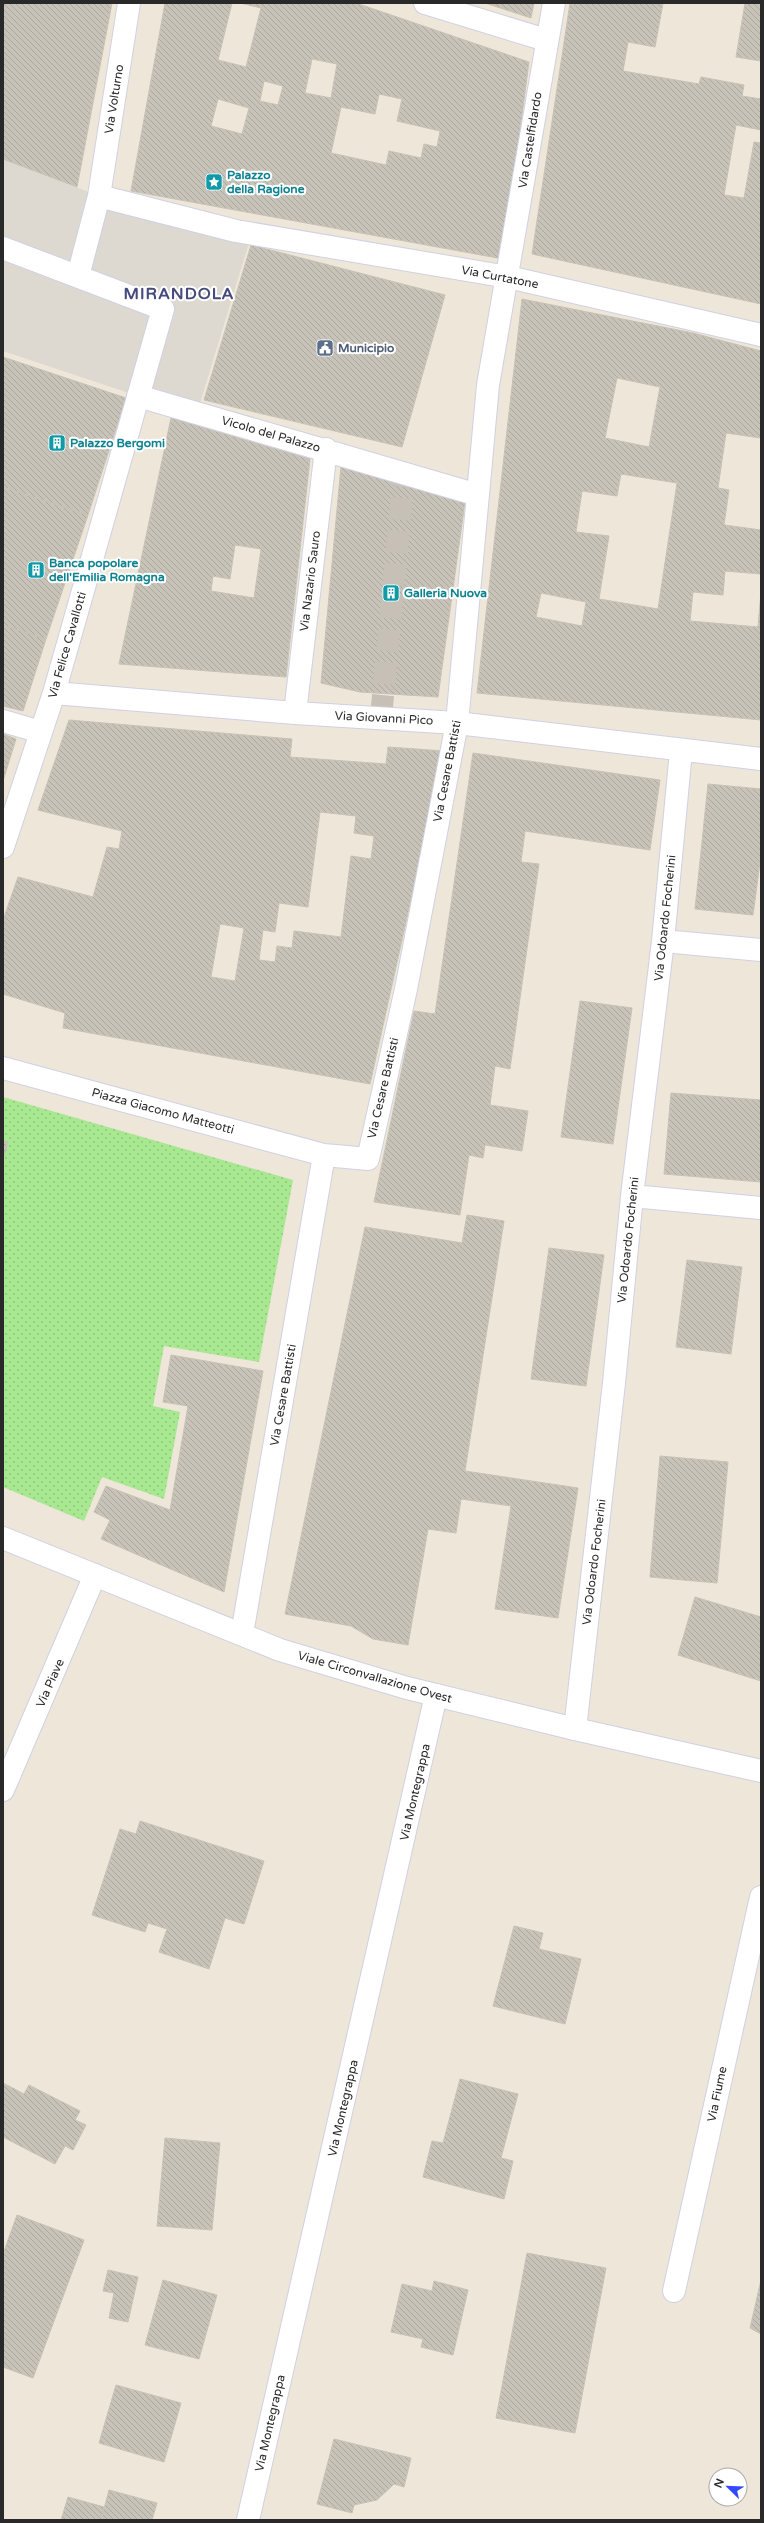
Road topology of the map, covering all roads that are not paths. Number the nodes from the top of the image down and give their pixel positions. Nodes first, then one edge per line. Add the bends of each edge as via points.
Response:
1 (129, 3) edge
2 (425, 3) edge
3 (554, 3) edge
4 (546, 40) junction
5 (99, 196) junction
6 (3, 248) edge
7 (78, 276) junction
8 (508, 277) junction
9 (761, 335) edge
10 (138, 396) junction
11 (326, 449) junction
12 (478, 495) junction
13 (54, 692) junction
14 (295, 713) junction
15 (3, 721) edge
16 (457, 723) junction
17 (41, 732) junction
18 (681, 751) junction
19 (761, 759) edge
20 (3, 847) edge
21 (663, 941) junction
22 (761, 950) edge
23 (3, 1068) edge
24 (324, 1155) junction
25 (632, 1196) junction
26 (761, 1208) edge
27 (3, 1538) edge
28 (95, 1575) junction
29 (242, 1634) junction
30 (436, 1695) junction
31 (575, 1729) junction
32 (761, 1771) edge
33 (3, 1790) edge
34 (761, 1896) edge
35 (674, 2291) dead end
36 (248, 2520) edge

1 - 5 street, Via Volturno
2 - 4 street
3 - 4 street, Via Castelfidardo
4 - 8 street, Via Castelfidardo
5 - 7 street, Via Volturno
5 - 8 street, Via Curtatone via 236,231
6 - 7 street
7 - 10 street, Via Felice Cavallotti via 163,309
8 - 9 street, Via Curtatone
8 - 12 street, Via Castelfidardo via 488,384
10 - 11 street, Vicolo del Palazzo
10 - 13 street, Via Felice Cavallotti
11 - 12 street, Vicolo del Palazzo
11 - 14 street, Via Nazario Sauro
12 - 16 street, Via Cesare Battisti
13 - 14 street, Via Giovanni Pico
13 - 17 street, Via Felice Cavallotti
14 - 16 street, Via Giovanni Pico
15 - 17 street
16 - 18 street, Via Giovanni Pico
16 - 24 street, Via Cesare Battisti via 406,989 368,1158
17 - 20 street, Via Felice Cavallotti
18 - 19 street, Via Giovanni Pico
18 - 21 street, Via Odoardo Focherini
21 - 22 street
21 - 25 street, Via Odoardo Focherini
23 - 24 street, Piazza Giacomo Matteotti
24 - 29 street, Via Cesare Battisti
25 - 26 street
25 - 31 street, Via Odoardo Focherini
27 - 28 street, Viale Circonvallazione Ovest
28 - 29 street, Viale Circonvallazione Ovest
28 - 33 street, Via Piave
29 - 30 street, Viale Circonvallazione Ovest via 280,1650
30 - 31 street, Viale Circonvallazione Ovest
30 - 36 street, Via Montegrappa
31 - 32 street, Viale Circonvallazione Ovest
34 - 35 street, Via Fiume

